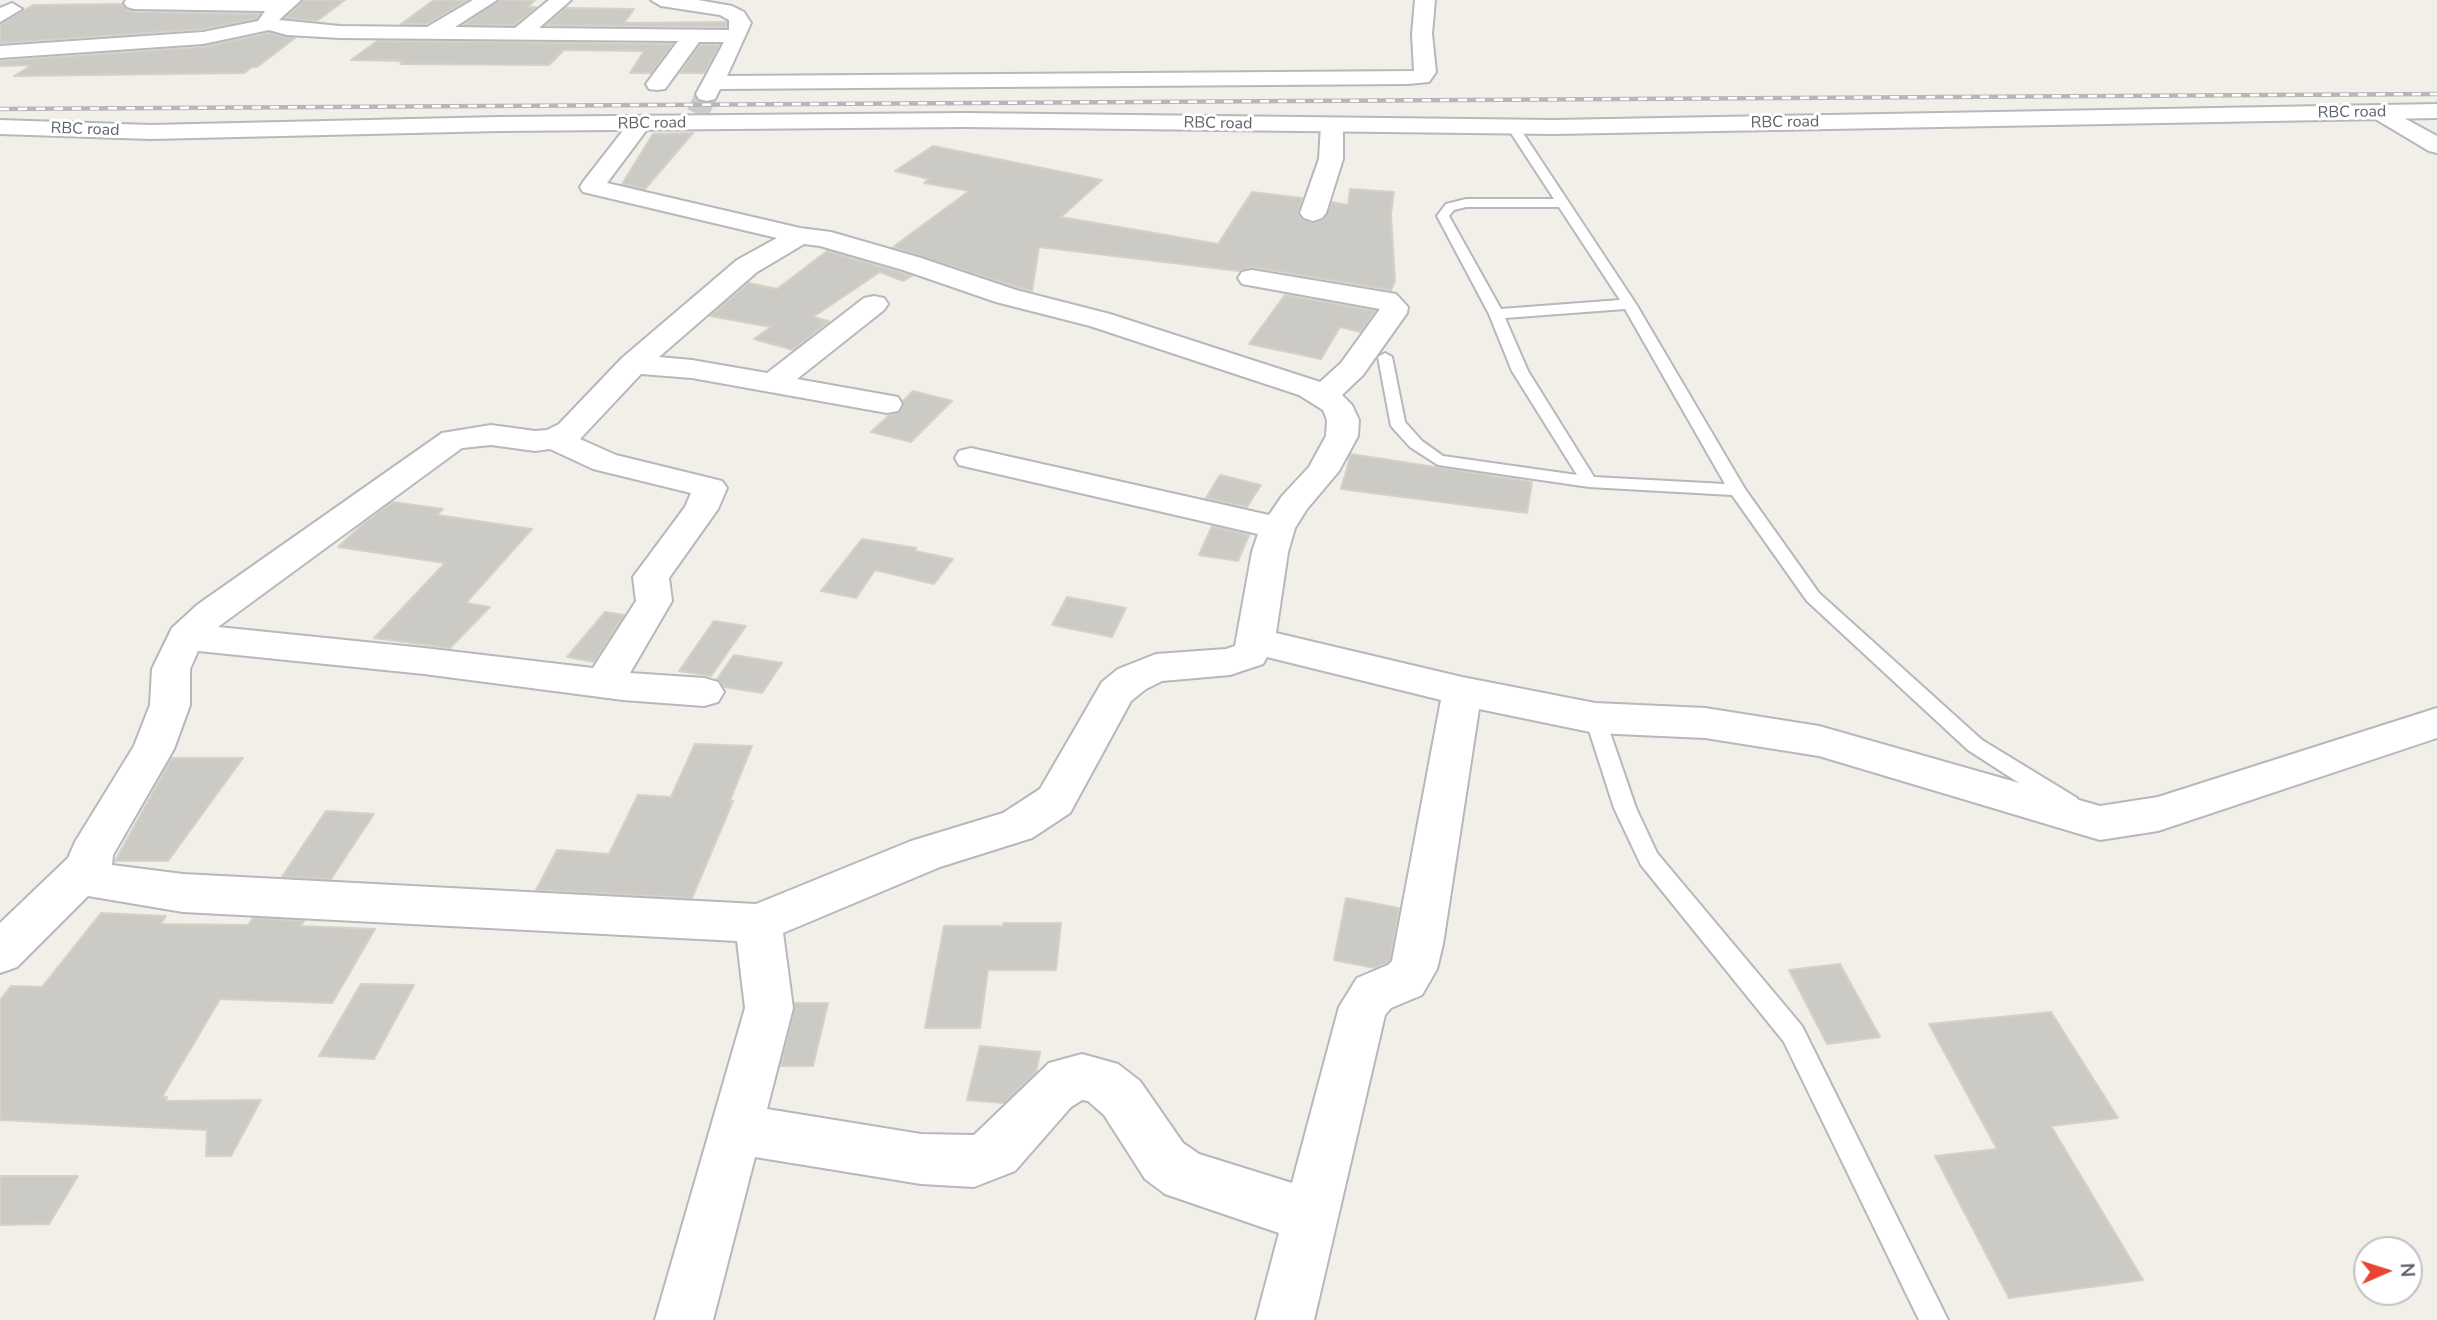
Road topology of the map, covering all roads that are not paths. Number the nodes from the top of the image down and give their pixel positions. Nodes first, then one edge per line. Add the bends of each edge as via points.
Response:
1 (139, 0) edge
2 (487, 0) edge
3 (561, 0) edge
4 (661, 0) edge
5 (1425, 0) edge
6 (286, 3) edge
7 (270, 24) junction
8 (433, 32) junction
9 (520, 34) junction
10 (693, 36) junction
11 (737, 36) junction
12 (0, 52) edge
13 (656, 84) dead end
14 (702, 104) junction
15 (2437, 111) edge
16 (2381, 112) junction
17 (640, 124) junction
18 (1332, 125) junction
19 (0, 127) edge
20 (1513, 127) junction
21 (2437, 146) edge
22 (1561, 203) junction
23 (1313, 213) dead end
24 (800, 236) junction
25 (1252, 278) dead end
26 (874, 304) dead end
27 (1629, 304) junction
28 (1496, 314) junction
29 (1385, 356) dead end
30 (633, 364) junction
31 (773, 383) junction
32 (1322, 397) junction
33 (887, 404) dead end
34 (554, 439) junction
35 (971, 458) dead end
36 (1589, 482) junction
37 (1737, 490) junction
38 (1278, 528) junction
39 (184, 637) junction
40 (1257, 642) junction
41 (603, 684) junction
42 (1462, 691) junction
43 (704, 692) dead end
44 (1595, 718) junction
45 (2437, 723) edge
46 (2100, 823) junction
47 (90, 865) junction
48 (758, 923) junction
49 (0, 953) edge
50 (736, 1129) junction
51 (1312, 1216) junction
52 (684, 1320) edge
53 (1285, 1320) edge
54 (1934, 1320) edge

1 - 6 street via 134,3
2 - 8 street
3 - 9 street
4 - 11 street via 725,10 741,23
5 - 14 street via 1425,72 1421,77
6 - 7 street via 267,20
7 - 8 street via 287,29
7 - 12 street via 203,38
8 - 9 street
9 - 10 street
10 - 11 street
10 - 13 street
11 - 14 street
14 - 17 street, RBC road
14 - 18 street, RBC road via 964,120
15 - 16 street, RBC road
16 - 20 street, RBC road
16 - 21 street
17 - 19 street, RBC road via 151,132
17 - 24 street via 592,187
18 - 20 street, RBC road
18 - 23 street via 1331,159
20 - 22 lane
22 - 27 lane
22 - 28 lane via 1466,203 1450,207 1443,216
24 - 30 street via 747,266
24 - 32 street via 822,238 1006,296 1100,320 1310,389
25 - 32 street via 1386,300 1394,307 1352,369
26 - 31 street
27 - 28 lane
27 - 37 lane
28 - 36 lane via 1520,371
29 - 36 lane via 1397,423 1438,460
30 - 31 street
30 - 34 street via 570,431
31 - 33 street
32 - 38 street via 1336,405 1343,420 1342,436 1323,471
34 - 39 street via 491,435 453,440
34 - 41 street via 605,462 710,488 701,509 651,577 654,601
35 - 38 street
36 - 37 lane
37 - 46 lane via 1813,597 1975,745
38 - 40 street via 1258,616
39 - 41 street
39 - 47 street via 171,668 170,705 153,750 91,854
40 - 42 street
40 - 48 street via 1249,655 1230,662 1156,668 1116,692 1055,801 1017,826 927,853
41 - 43 street
42 - 44 street
42 - 51 street via 1416,956 1405,979 1374,993 1363,1007
44 - 46 street via 1705,723 1819,741
44 - 54 lane via 1625,807 1649,859 1793,1034
45 - 46 street via 2158,814
47 - 48 street via 98,881 183,893
47 - 49 street
48 - 50 street via 769,1008
50 - 51 street via 921,1158 974,1161 996,1153 1067,1079 1082,1077 1100,1080 1122,1098 1164,1161 1184,1176
50 - 52 street
51 - 53 street

